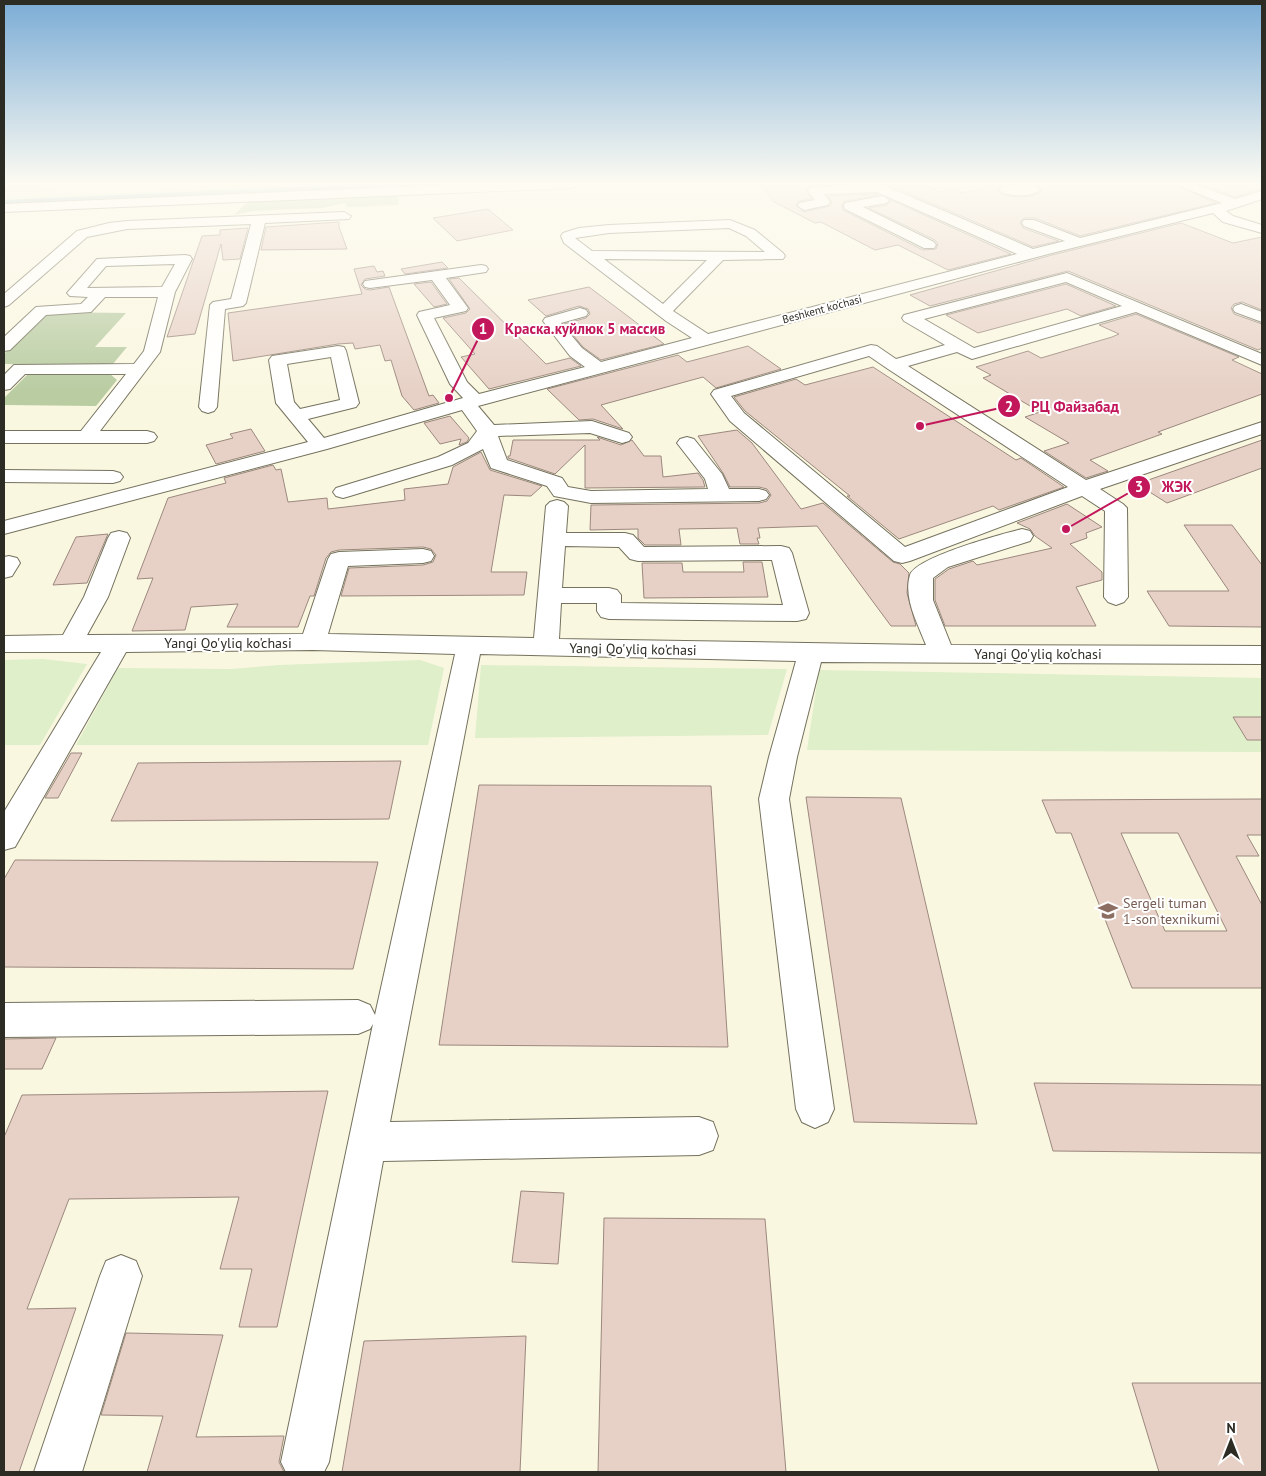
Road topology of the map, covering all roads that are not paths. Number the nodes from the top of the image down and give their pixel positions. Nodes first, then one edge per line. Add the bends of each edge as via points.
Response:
1 (60, 253) edge
2 (251, 253) edge
3 (585, 253) edge
4 (775, 253) edge
5 (1029, 253) edge
6 (1036, 253) edge
7 (1032, 254) junction
8 (589, 256) junction
9 (719, 256) junction
10 (482, 269) dead end
11 (437, 276) junction
12 (370, 284) dead end
13 (168, 292) junction
14 (101, 293) junction
15 (4, 302) edge
16 (1136, 307) junction
17 (1241, 309) dead end
18 (664, 312) junction
19 (580, 314) dead end
20 (1262, 318) edge
21 (706, 340) junction
22 (4, 346) edge
23 (959, 346) junction
24 (1262, 360) edge
25 (894, 365) junction
26 (599, 368) junction
27 (12, 369) edge
28 (140, 369) junction
29 (4, 385) edge
30 (471, 402) junction
31 (208, 407) dead end
32 (295, 416) junction
33 (1262, 428) edge
34 (487, 431) junction
35 (4, 437) edge
36 (86, 437) junction
37 (147, 437) dead end
38 (622, 437) dead end
39 (687, 444) dead end
40 (320, 445) junction
41 (4, 476) edge
42 (113, 477) dead end
43 (1084, 488) junction
44 (343, 492) dead end
45 (759, 495) dead end
46 (721, 496) junction
47 (557, 506) dead end
48 (4, 528) edge
49 (1022, 536) dead end
50 (119, 538) dead end
51 (554, 539) junction
52 (422, 556) dead end
53 (549, 596) junction
54 (1116, 596) dead end
55 (313, 642) junction
56 (4, 644) edge
57 (70, 644) junction
58 (118, 644) junction
59 (469, 645) junction
60 (546, 648) junction
61 (810, 653) junction
62 (942, 654) junction
63 (1262, 655) edge
64 (4, 838) edge
65 (358, 1017) dead end
66 (4, 1020) edge
67 (815, 1109) dead end
68 (699, 1136) dead end
69 (367, 1142) junction
70 (121, 1276) dead end
71 (305, 1462) dead end
72 (58, 1472) edge

1 - 15 street
2 - 31 street via 238,304 218,305
3 - 8 street
4 - 9 street via 778,256
5 - 7 street
6 - 7 street, Beshkent ko'chasi
7 - 21 street, Beshkent ko'chasi
8 - 9 street
8 - 18 street
9 - 18 street
10 - 11 street
11 - 12 street
11 - 30 street via 460,308 425,315
13 - 14 street
13 - 14 street via 185,259 102,262 76,293
13 - 28 street via 152,352
14 - 22 street via 85,310 42,310
16 - 23 street via 972,354
16 - 23 street via 1067,277 910,318
16 - 24 street
17 - 20 street
18 - 21 street
19 - 26 street via 551,321 576,352
21 - 26 street, Beshkent ko'chasi
23 - 25 street
25 - 43 street
25 - 43 street via 871,350 720,394 737,417 902,556
26 - 30 street, Beshkent ko'chasi
27 - 28 street
27 - 29 street
28 - 36 street
30 - 34 street
30 - 40 street, Beshkent ko'chasi
32 - 32 street via 285,403 278,360 338,351 350,402
32 - 40 street
33 - 43 street
34 - 38 street via 592,427
34 - 44 street via 474,447 445,461
34 - 46 street via 498,464 555,482 561,492 591,497
35 - 36 street
36 - 37 street
39 - 46 street via 715,478
40 - 48 street, Beshkent ko'chasi
41 - 42 street
43 - 54 street via 1116,508
45 - 46 street
47 - 51 street
49 - 62 street via 940,562 922,575 921,600
50 - 57 street via 96,597
51 - 53 street
51 - 53 street via 625,540 638,554 781,553 797,613 609,611 609,595
52 - 55 street via 339,559
53 - 60 street
55 - 58 street, Yangi Qo'yliq ko'chasi
55 - 59 street, Yangi Qo'yliq ko'chasi
56 - 57 street, Yangi Qo'yliq ko'chasi
57 - 58 street, Yangi Qo'yliq ko'chasi
58 - 64 street
59 - 60 street, Yangi Qo'yliq ko'chasi
59 - 69 street
60 - 61 street, Yangi Qo'yliq ko'chasi
61 - 62 street, Yangi Qo'yliq ko'chasi
61 - 67 street via 774,799
62 - 63 street, Yangi Qo'yliq ko'chasi
65 - 66 street
68 - 69 street
69 - 71 street
70 - 72 street

